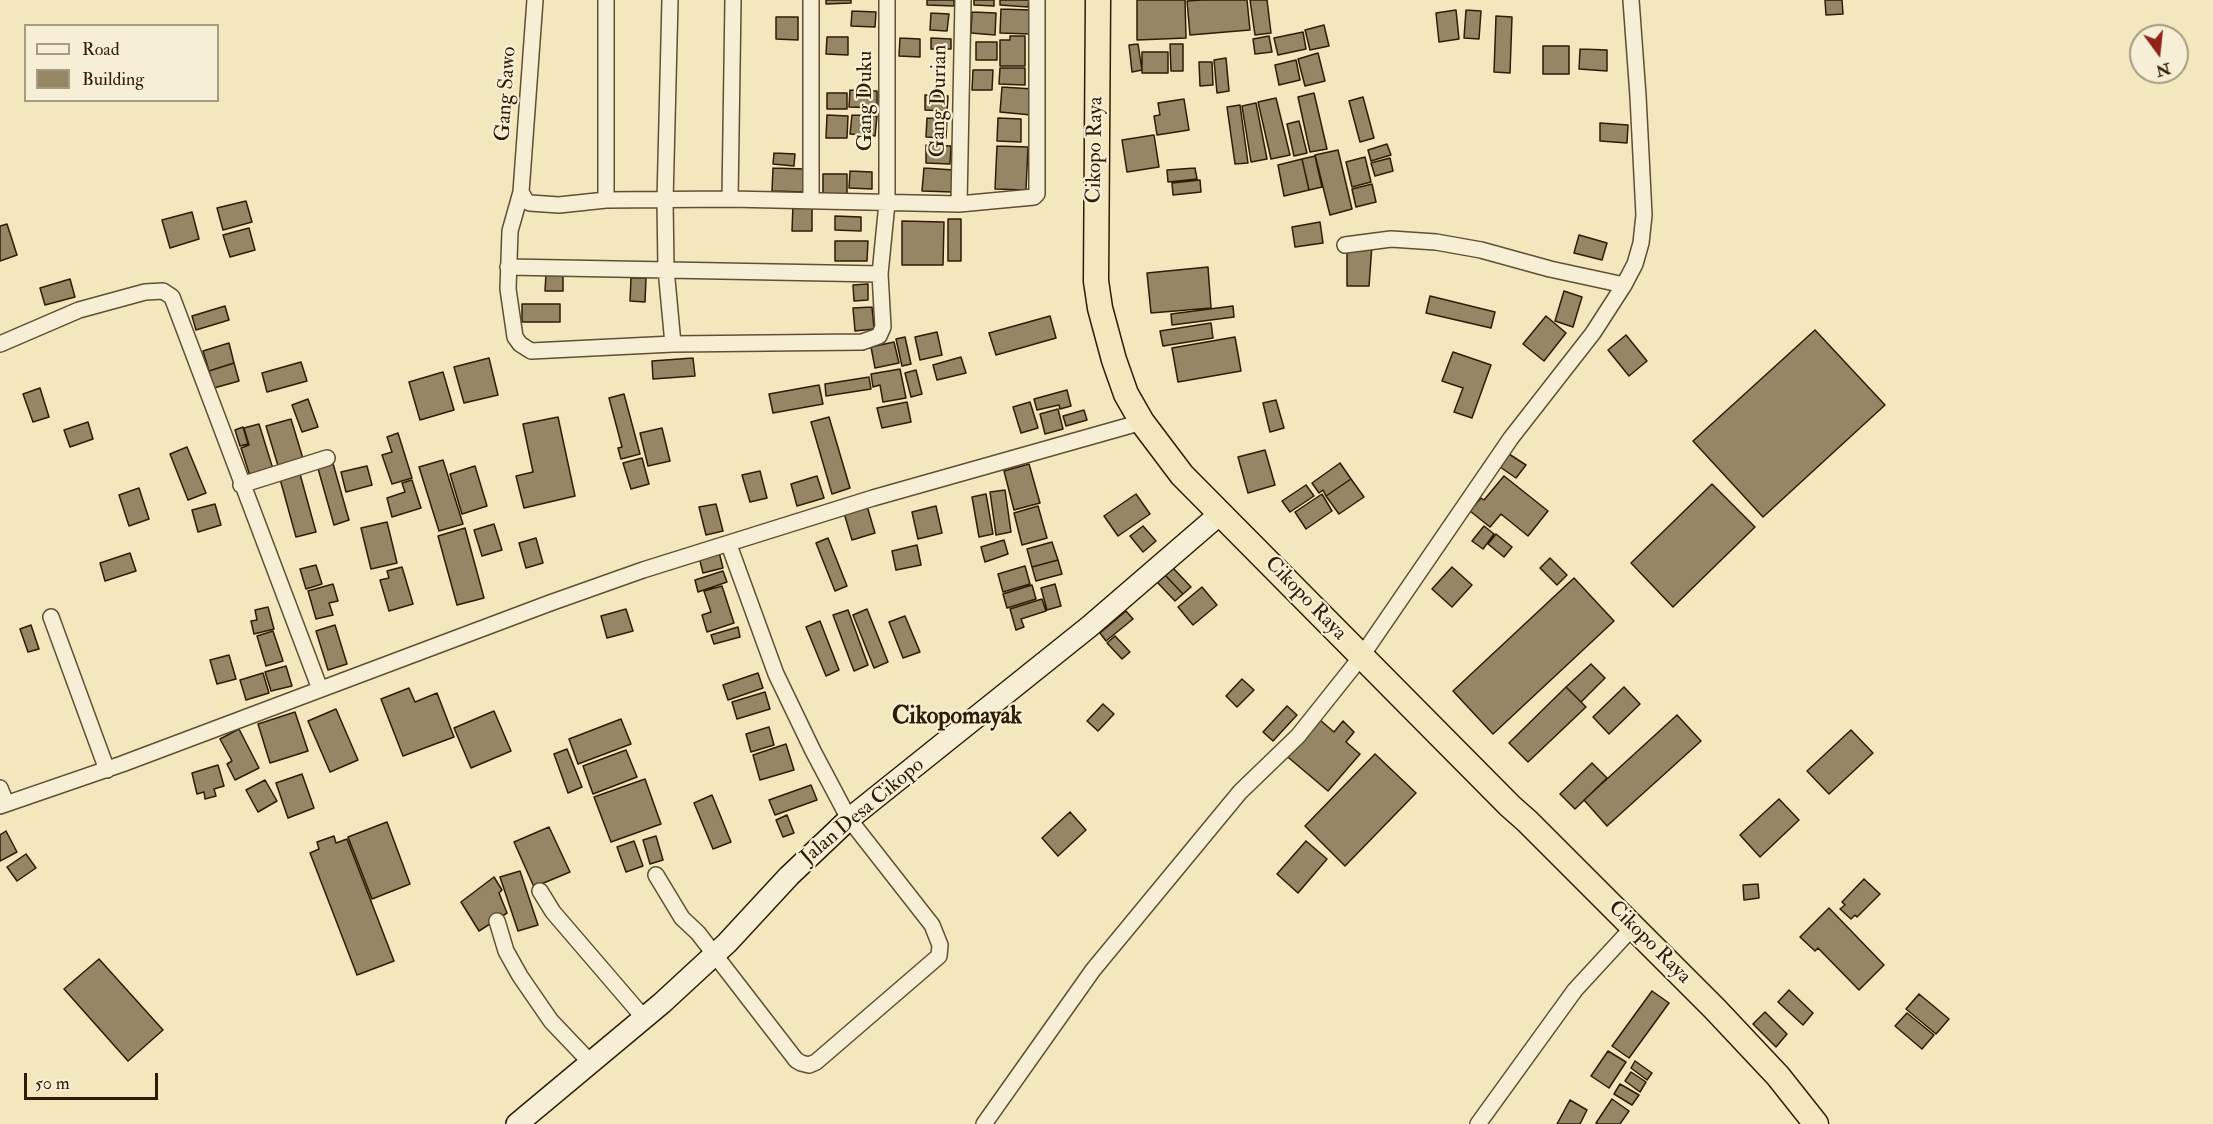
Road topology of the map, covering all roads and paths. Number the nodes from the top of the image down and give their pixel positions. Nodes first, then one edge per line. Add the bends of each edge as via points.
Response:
1 (535, 0) edge
2 (606, 0) edge
3 (670, 0) edge
4 (733, 0) edge
5 (812, 0) edge
6 (886, 0) edge
7 (963, 0) edge
8 (1036, 0) edge
9 (1098, 0) edge
10 (1631, 0) edge
11 (521, 192) junction
12 (606, 200) junction
13 (730, 200) junction
14 (811, 200) junction
15 (665, 201) junction
16 (887, 202) junction
17 (959, 204) junction
18 (1345, 245) dead end
19 (508, 267) junction
20 (666, 269) junction
21 (880, 274) junction
22 (1624, 285) junction
23 (0, 344) edge
24 (673, 344) junction
25 (1142, 422) junction
26 (327, 458) dead end
27 (241, 485) junction
28 (1221, 513) junction
29 (729, 545) junction
30 (51, 617) dead end
31 (1361, 657) junction
32 (320, 689) junction
33 (107, 770) junction
34 (0, 788) edge
35 (3, 804) edge
36 (849, 819) junction
37 (656, 875) dead end
38 (540, 891) dead end
39 (497, 921) dead end
40 (1633, 927) junction
41 (715, 954) junction
42 (644, 1017) junction
43 (591, 1062) junction
44 (1778, 1076) junction
45 (517, 1124) edge
46 (984, 1124) edge
47 (1478, 1124) edge
48 (1816, 1124) edge
49 (1832, 1124) edge

1 - 11 street, Gang Sawo
2 - 12 street
3 - 15 street
4 - 13 street
5 - 14 street
6 - 16 street, Gang Duku
7 - 17 street, Gang Durian
8 - 17 street via 1037,194
9 - 25 highway, Cikopo Raya via 1096,281 1114,360 1126,394
10 - 22 street via 1644,215 1641,243
11 - 12 street via 526,201 538,204
11 - 19 street, Gang Sawo via 510,231
12 - 15 street
13 - 14 street
13 - 15 street
14 - 16 street
15 - 20 street
16 - 17 street
16 - 21 street, Gang Duku
18 - 22 street via 1391,239 1436,242
19 - 20 street
19 - 24 street, Gang Sawo via 515,337 531,351
20 - 21 street
20 - 24 street
21 - 24 street, Gang Duku via 883,327 873,339
22 - 31 street via 1593,333 1511,438
23 - 27 street via 79,310 163,291 172,297 177,309
25 - 28 highway, Cikopo Raya via 1182,475
25 - 29 street via 873,498
26 - 27 street
27 - 32 street
28 - 31 highway, Cikopo Raya
28 - 36 main road, Jalan Desa Cikopo via 1081,633
29 - 32 street via 643,570
29 - 36 street via 776,674
30 - 33 street
31 - 40 highway, Cikopo Raya
31 - 46 street via 1298,736 1240,792 1093,970
32 - 33 street
33 - 35 street
34 - 35 street
36 - 41 main road, Jalan Desa Cikopo
36 - 41 street via 932,926 940,945 939,956 809,1065 796,1060
37 - 41 street via 682,918
38 - 42 street via 553,912
39 - 43 street via 506,951 520,976 552,1021
40 - 44 highway, Cikopo Raya
40 - 47 street via 1575,990
41 - 42 main road, Jalan Desa Cikopo
42 - 43 main road, Jalan Desa Cikopo
43 - 45 main road, Jalan Desa Cikopo
44 - 48 highway, Cikopo Raya
44 - 49 highway, Cikopo Raya

